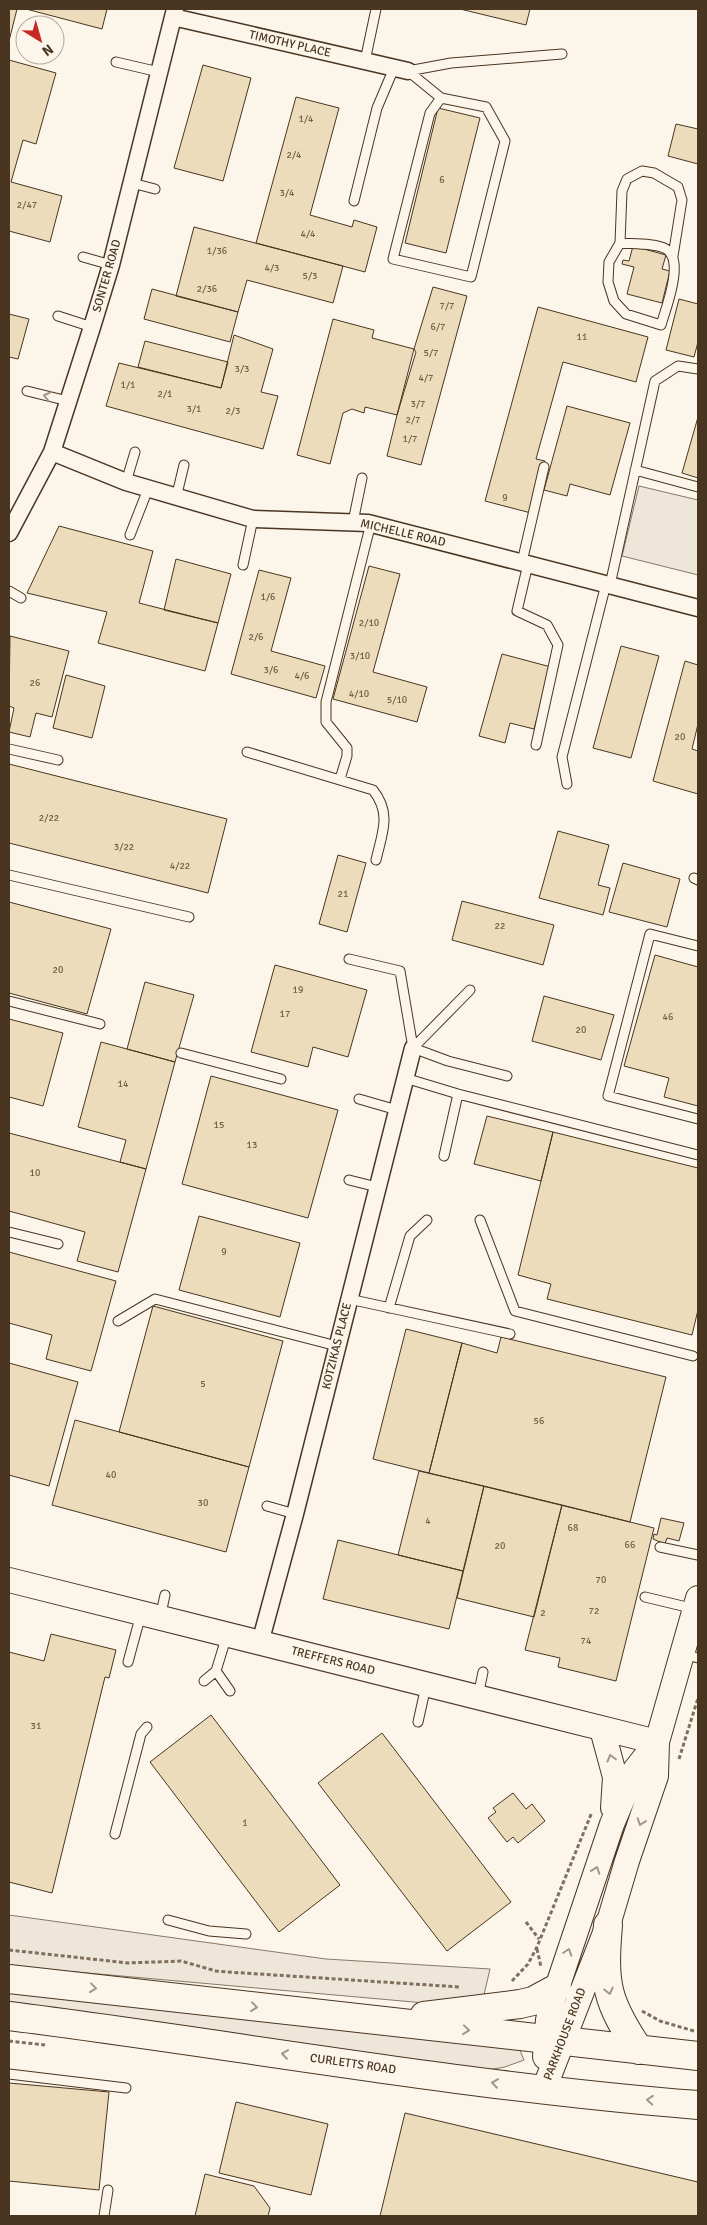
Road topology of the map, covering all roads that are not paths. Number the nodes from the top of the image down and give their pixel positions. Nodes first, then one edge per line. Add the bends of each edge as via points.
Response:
1 (376, 9) edge
2 (174, 13) edge
3 (562, 54) dead end
4 (365, 61) junction
5 (116, 62) dead end
6 (401, 69) junction
7 (159, 72) junction
8 (441, 98) junction
9 (132, 182) junction
10 (155, 188) dead end
11 (354, 202) dead end
12 (620, 243) junction
13 (673, 256) junction
14 (83, 258) dead end
15 (111, 265) junction
16 (58, 316) dead end
17 (92, 327) junction
18 (698, 370) edge
19 (27, 391) dead end
20 (68, 401) junction
21 (52, 452) junction
22 (135, 452) dead end
23 (184, 465) dead end
24 (544, 467) dead end
25 (636, 470) junction
26 (362, 478) dead end
27 (126, 482) junction
28 (698, 487) edge
29 (148, 489) junction
30 (176, 498) junction
31 (253, 519) junction
32 (353, 522) junction
33 (371, 524) junction
34 (9, 533) edge
35 (130, 535) dead end
36 (525, 563) junction
37 (243, 565) dead end
38 (608, 584) junction
39 (9, 591) edge
40 (21, 598) dead end
41 (698, 608) edge
42 (536, 745) dead end
43 (9, 750) edge
44 (247, 752) dead end
45 (58, 760) dead end
46 (340, 779) junction
47 (566, 784) dead end
48 (376, 860) dead end
49 (9, 875) edge
50 (189, 917) dead end
51 (698, 946) edge
52 (349, 960) dead end
53 (470, 990) dead end
54 (9, 1001) edge
55 (100, 1024) dead end
56 (413, 1048) junction
57 (181, 1054) dead end
58 (507, 1076) dead end
59 (405, 1078) junction
60 (280, 1079) dead end
61 (458, 1094) junction
62 (359, 1099) dead end
63 (397, 1110) junction
64 (698, 1120) edge
65 (698, 1155) edge
66 (444, 1156) dead end
67 (349, 1180) dead end
68 (377, 1187) junction
69 (427, 1220) dead end
70 (480, 1220) dead end
71 (9, 1232) edge
72 (58, 1244) dead end
73 (349, 1299) junction
74 (389, 1308) junction
75 (118, 1321) dead end
76 (510, 1334) dead end
77 (337, 1346) junction
78 (693, 1356) dead end
79 (267, 1506) dead end
80 (295, 1514) junction
81 (660, 1547) dead end
82 (698, 1555) edge
83 (9, 1580) edge
84 (165, 1595) dead end
85 (645, 1597) dead end
86 (697, 1604) edge
87 (150, 1616) junction
88 (227, 1635) junction
89 (260, 1643) junction
90 (691, 1656) edge
91 (128, 1662) dead end
92 (216, 1671) junction
93 (484, 1672) dead end
94 (204, 1681) dead end
95 (426, 1683) junction
96 (230, 1691) dead end
97 (478, 1696) junction
98 (418, 1722) dead end
99 (148, 1727) dead end
100 (602, 1729) junction
101 (657, 1742) junction
102 (612, 1824) junction
103 (115, 1834) dead end
104 (168, 1920) dead end
105 (608, 1925) junction
106 (246, 1934) dead end
107 (9, 1979) edge
108 (556, 1988) junction
109 (383, 2022) junction
110 (11, 2024) edge
111 (554, 2040) junction
112 (640, 2050) junction
113 (698, 2056) edge
114 (9, 2074) edge
115 (126, 2088) dead end
116 (544, 2089) junction
117 (698, 2105) edge
118 (108, 2190) dead end
119 (104, 2216) edge

1 - 4 lane
2 - 4 street, TIMOTHY PLACE
2 - 7 street, SONTER ROAD
3 - 6 lane
4 - 6 street, TIMOTHY PLACE
5 - 7 lane
6 - 8 lane
6 - 11 lane via 378,108
7 - 9 street, SONTER ROAD
8 - 8 lane via 486,107 505,141 471,277 393,259 430,113
9 - 10 lane
9 - 15 street, SONTER ROAD
12 - 13 lane via 666,249
12 - 13 lane via 610,262 608,282 614,301 626,314 661,326 675,272
12 - 13 lane via 622,191 628,179 642,171 654,173 678,187 682,200
14 - 15 lane
15 - 17 street, SONTER ROAD
16 - 17 lane
17 - 20 street, SONTER ROAD
18 - 25 lane via 678,366 655,381
20 -> 19 lane
20 - 21 street, SONTER ROAD
21 - 27 street, MICHELLE ROAD
21 - 34 street, SONTER ROAD
22 - 27 lane
23 - 30 lane
24 - 36 lane
25 - 28 lane
25 - 38 lane
26 - 32 lane
27 - 29 street, MICHELLE ROAD
29 - 30 street, MICHELLE ROAD
29 - 35 lane
30 - 31 street, MICHELLE ROAD
31 - 32 street, MICHELLE ROAD
31 - 37 lane
32 - 33 street, MICHELLE ROAD
33 - 36 street, MICHELLE ROAD
33 - 46 lane via 326,702 326,722 347,748
36 - 38 street, MICHELLE ROAD
36 - 42 lane via 517,611 547,625 558,646
38 - 41 street, MICHELLE ROAD
38 - 47 lane via 562,757
39 - 40 lane
43 - 45 lane
44 - 46 lane
46 - 48 lane via 373,790 380,799 385,815
49 - 50 lane
51 - 64 lane via 650,934 608,1096
52 - 56 lane via 400,971
53 - 56 lane
54 - 55 lane
56 - 58 lane
56 - 59 street, KOTZIKAS PLACE
57 - 60 lane
59 - 61 lane
59 - 63 street, KOTZIKAS PLACE
61 - 65 lane
61 - 66 lane
62 - 63 lane
63 - 68 street, KOTZIKAS PLACE
67 - 68 lane
68 - 73 street, KOTZIKAS PLACE
69 - 74 lane via 410,1236
70 - 78 lane via 515,1311
71 - 72 lane
73 - 74 lane
73 - 77 street, KOTZIKAS PLACE
74 - 76 lane
75 - 77 lane via 155,1300
77 - 80 street, KOTZIKAS PLACE
79 - 80 lane
80 - 89 street, KOTZIKAS PLACE
81 - 82 lane
83 - 87 street, TREFFERS ROAD
84 - 87 lane
85 - 86 lane
86 - 90 street, PARKHOUSE ROAD
87 - 88 street, TREFFERS ROAD
87 - 91 lane
88 - 89 street, TREFFERS ROAD
88 - 92 lane
89 - 95 street, TREFFERS ROAD
90 - 101 street, PARKHOUSE ROAD
92 - 94 lane
92 - 96 lane
93 - 97 lane
95 - 97 street, TREFFERS ROAD
95 - 98 lane
97 - 100 street, TREFFERS ROAD
99 - 103 lane via 141,1734
100 - 101 street, TREFFERS ROAD
102 -> 100 street via 615,1777
101 - 102 street, PARKHOUSE ROAD via 635,1770
101 -> 105 street, PARKHOUSE ROAD via 656,1776
108 -> 102 street, PARKHOUSE ROAD
104 - 106 lane via 209,1931
105 - 111 street, PARKHOUSE ROAD
105 -> 112 highway via 605,1962 609,1994 619,2019
107 -> 109 highway
108 - 109 highway via 533,2001 520,2004
108 - 111 street, PARKHOUSE ROAD via 548,2020
109 -> 111 highway
116 -> 110 highway, CURLETTS ROAD
111 - 112 highway
111 - 116 street, PARKHOUSE ROAD
112 - 113 highway
114 - 115 lane
117 -> 116 highway, CURLETTS ROAD
118 - 119 lane

